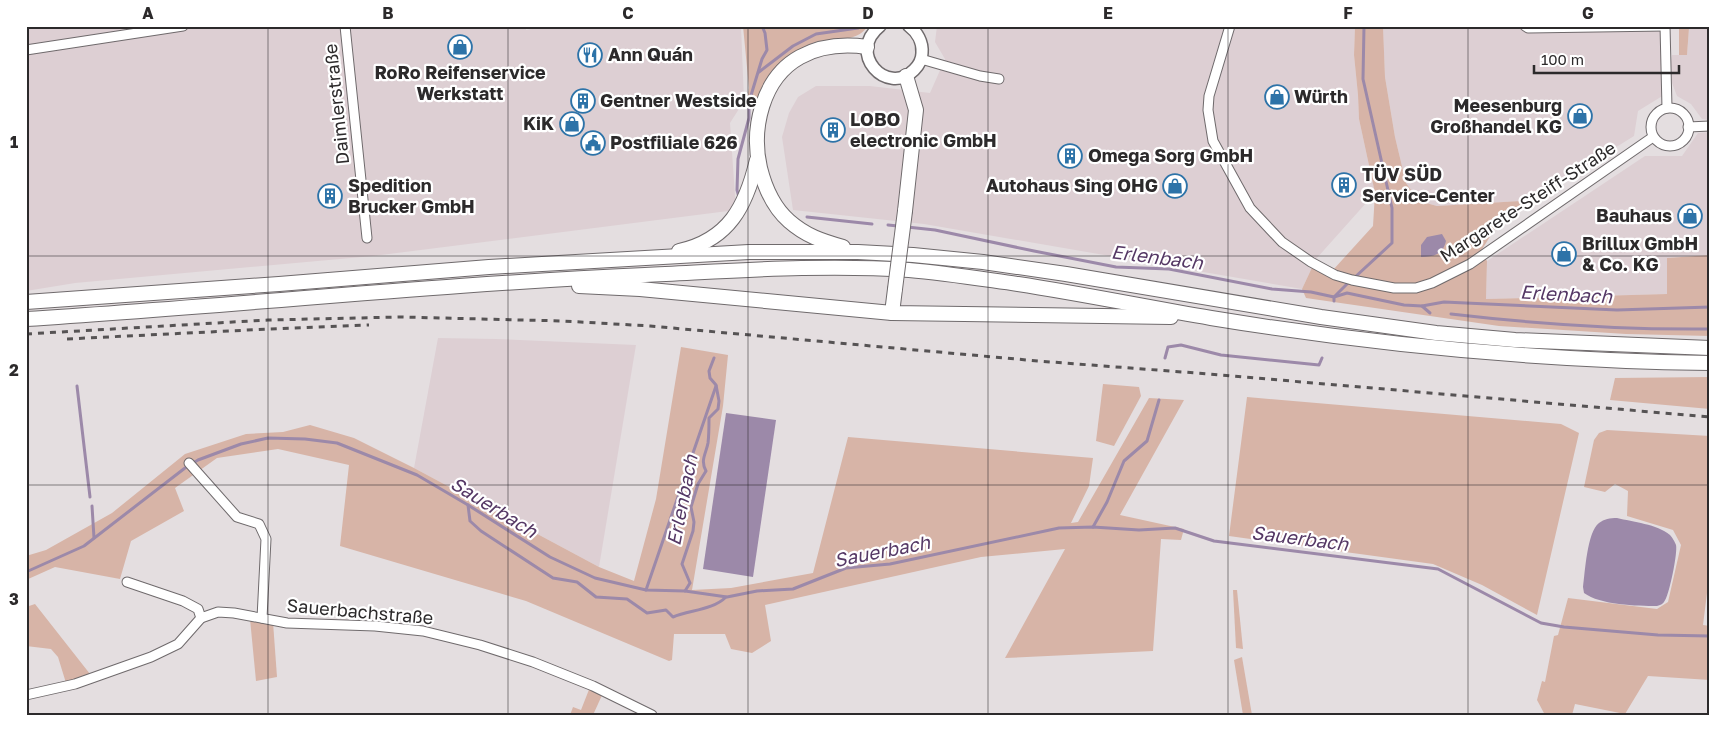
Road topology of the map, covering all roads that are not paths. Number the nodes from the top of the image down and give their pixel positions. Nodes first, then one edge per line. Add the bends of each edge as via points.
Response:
1 (183, 26) edge
2 (345, 26) edge
3 (880, 26) edge
4 (1230, 26) edge
5 (1524, 26) edge
6 (1665, 26) edge
7 (911, 27) edge
8 (867, 47) junction
9 (26, 50) edge
10 (921, 59) junction
11 (906, 76) junction
12 (999, 78) dead end
13 (1667, 108) junction
14 (1710, 126) edge
15 (1688, 127) junction
16 (1653, 137) junction
17 (757, 157) junction
18 (367, 238) dead end
19 (858, 252) junction
20 (643, 258) junction
21 (526, 281) junction
22 (26, 302) edge
23 (892, 313) junction
24 (1210, 318) junction
25 (26, 319) edge
26 (1710, 348) edge
27 (1710, 363) edge
28 (191, 466) dead end
29 (127, 582) dead end
30 (201, 618) junction
31 (262, 618) junction
32 (26, 695) edge
33 (652, 715) edge

1 - 9 street
2 - 18 street, Daimlerstraße
3 - 8 street via 869,38
4 - 16 street, Margarete-Steiff-Straße via 1209,96 1213,141 1250,208 1282,242 1311,262 1352,280 1394,288 1416,288 1432,283 1470,264
5 - 6 street
6 - 13 street
7 - 10 street via 921,42
8 - 11 street via 869,62 880,74 897,78
8 - 17 highway via 831,47 815,51 786,68 772,85 762,107 756,136
10 - 11 street via 913,72
10 - 12 street via 980,76
11 - 23 highway, bridge via 916,110
13 - 15 street via 1681,112
13 - 16 street via 1660,110 1651,122
14 - 15 street
15 - 16 street via 1678,144 1664,145
17 - 19 highway via 769,196 788,220 812,238
17 - 20 highway via 744,202 728,225 713,238 690,249
19 - 20 highway via 749,252
19 - 26 highway via 992,264 1321,318 1436,333 1515,340
20 - 22 highway
21 - 23 highway
21 - 24 highway via 820,267 910,270 1023,285
21 - 25 highway
23 - 24 highway
24 - 27 highway via 1351,338 1532,357
28 - 31 street via 237,518 260,524 266,539
29 - 30 street via 183,601 198,610
30 - 31 street, Sauerbachstraße via 218,612
30 - 32 street via 178,644 151,657 75,684
31 - 33 street, Sauerbachstraße via 287,623 423,631 480,645 594,686

